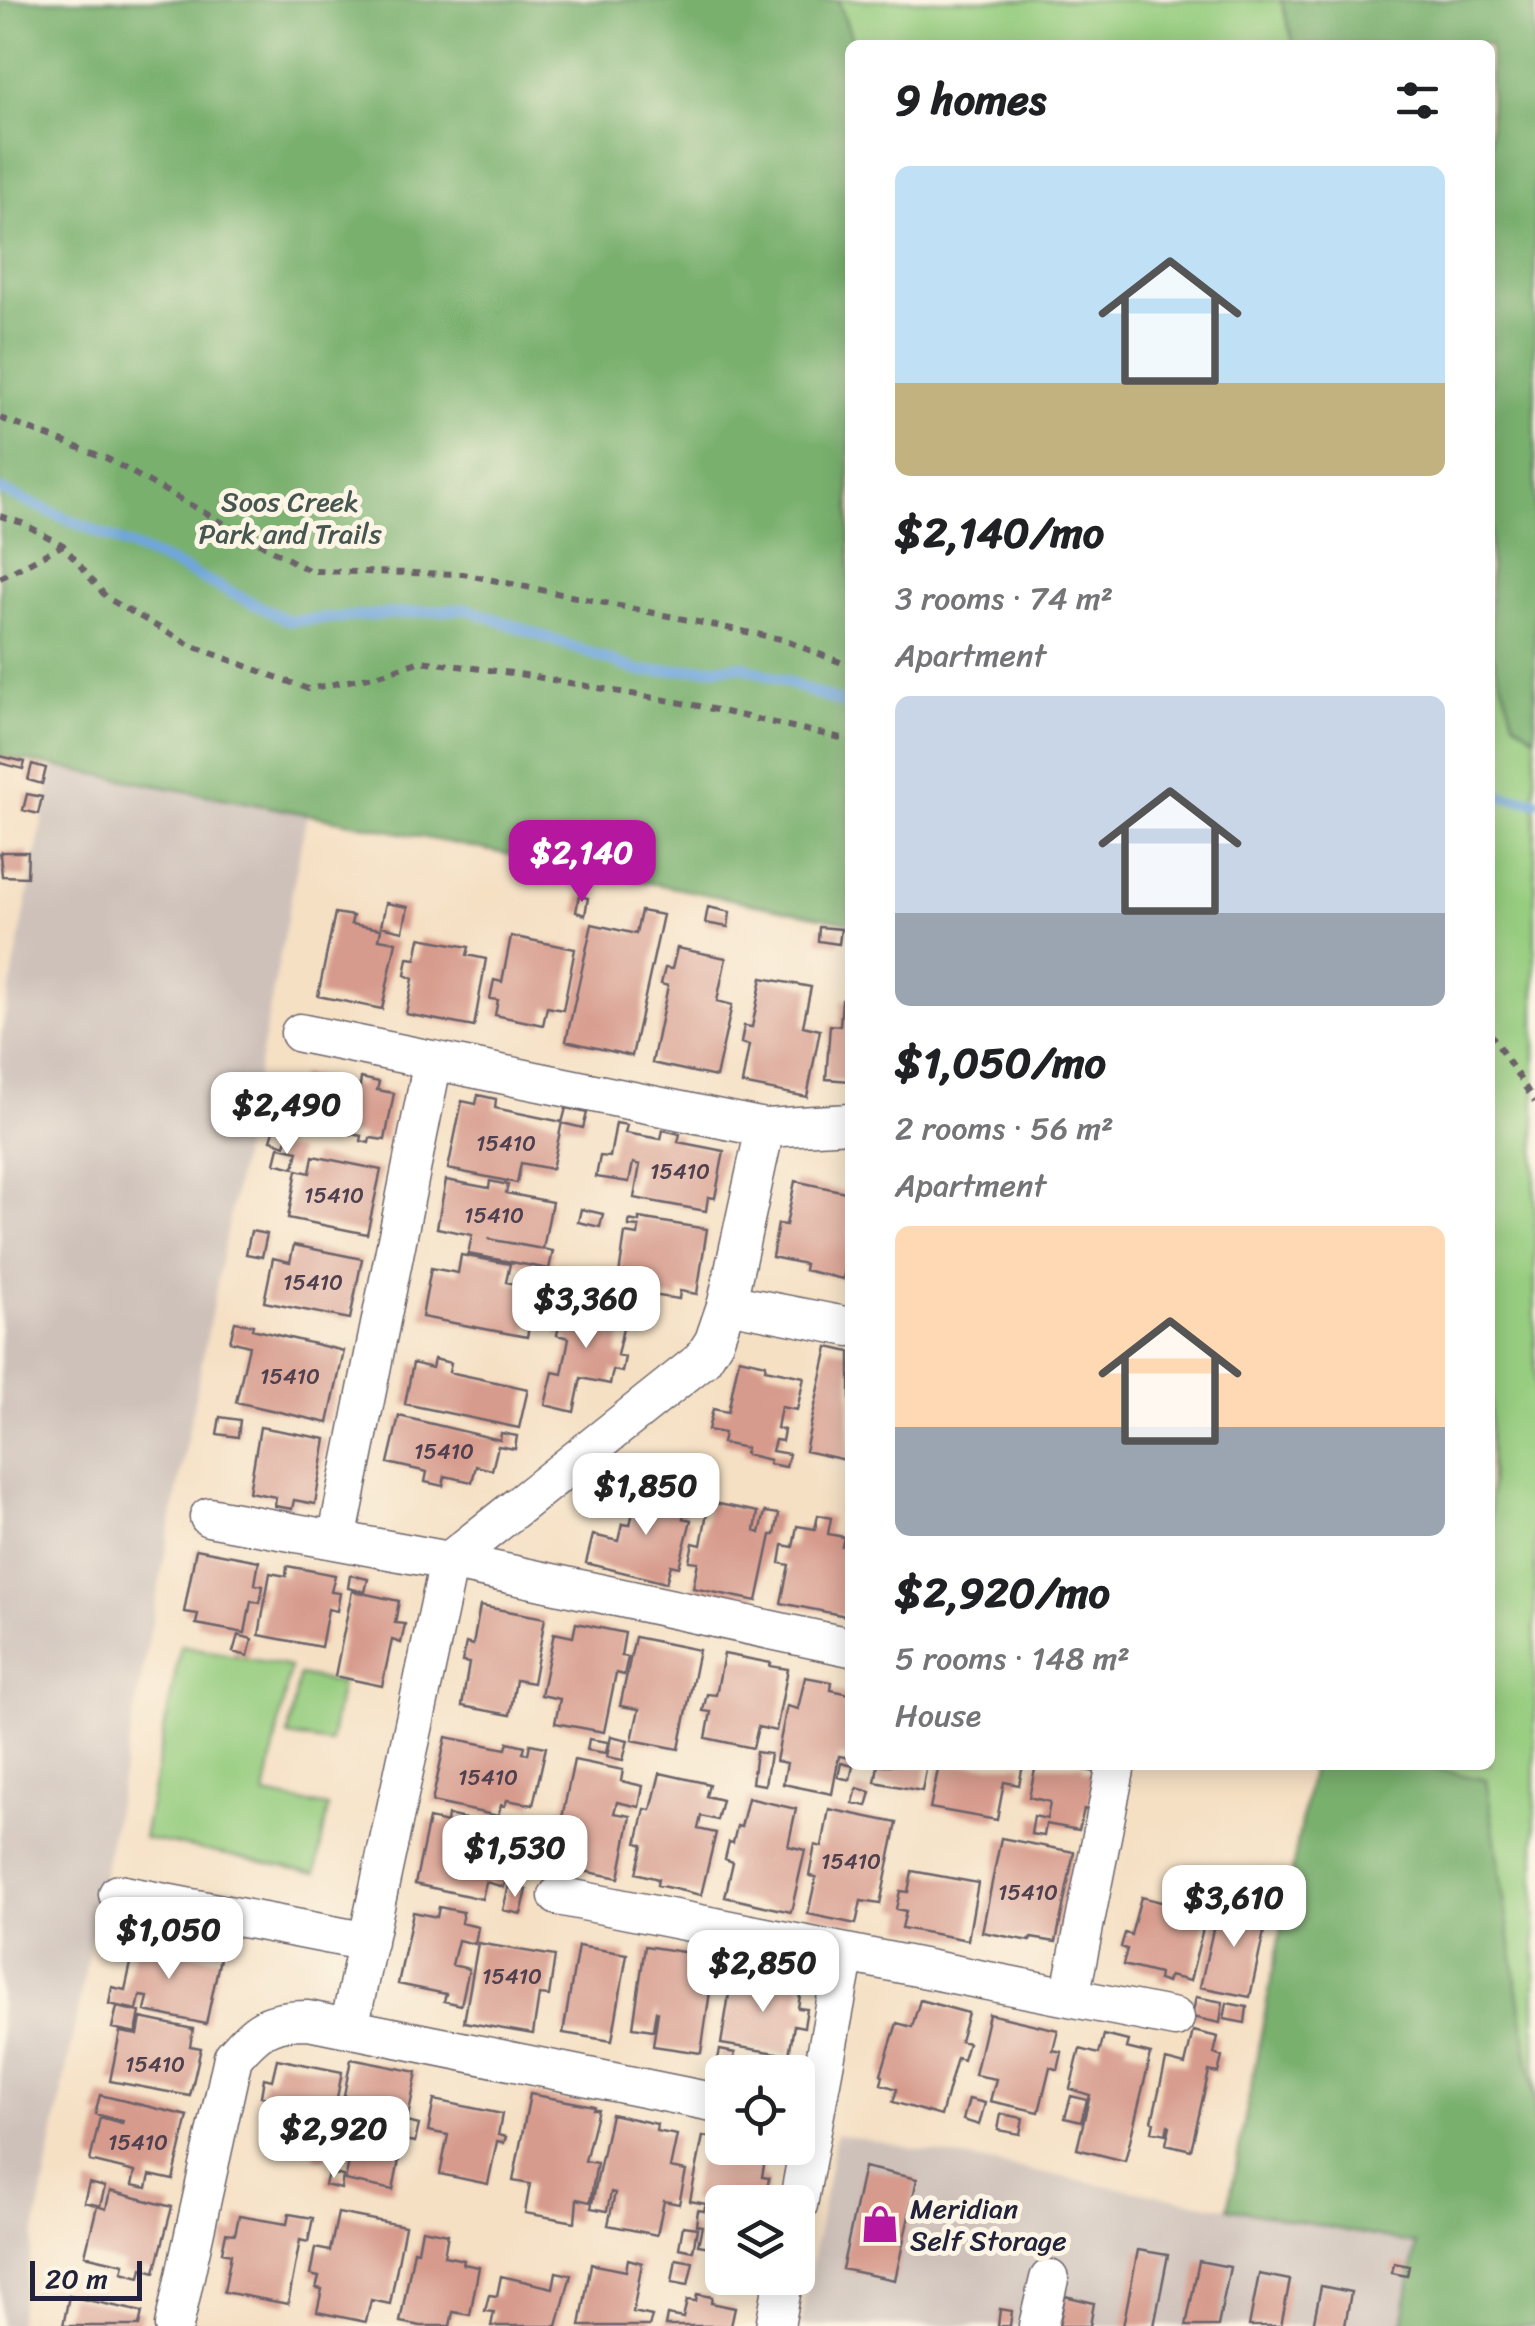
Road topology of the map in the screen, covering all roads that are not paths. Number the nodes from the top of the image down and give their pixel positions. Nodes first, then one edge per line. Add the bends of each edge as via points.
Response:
1 (300, 1033) dead end
2 (432, 1060) junction
3 (845, 1123) edge
4 (766, 1128) junction
5 (727, 1303) junction
6 (845, 1326) edge
7 (210, 1517) dead end
8 (337, 1540) junction
9 (449, 1561) junction
10 (845, 1646) edge
11 (1115, 1770) edge
12 (118, 1894) dead end
13 (558, 1896) dead end
14 (368, 1942) junction
15 (845, 1953) junction
16 (1070, 1997) junction
17 (1175, 2018) dead end
18 (349, 2028) junction
19 (815, 2078) edge
20 (705, 2101) edge
21 (1049, 2278) dead end
22 (781, 2295) edge
23 (178, 2325) edge
24 (775, 2326) edge
25 (1038, 2326) edge

1 - 2 lane
2 - 4 lane
2 - 8 lane
3 - 4 lane
4 - 5 lane
5 - 6 lane
5 - 9 lane via 702,1360
7 - 8 lane
8 - 9 lane
9 - 10 lane
9 - 14 lane
11 - 16 lane
12 - 14 lane
13 - 15 lane
14 - 18 lane
15 - 16 lane
15 - 19 lane
16 - 17 lane
18 - 20 lane
18 - 23 lane via 284,2020 254,2032 232,2058
21 - 25 lane
22 - 24 lane

